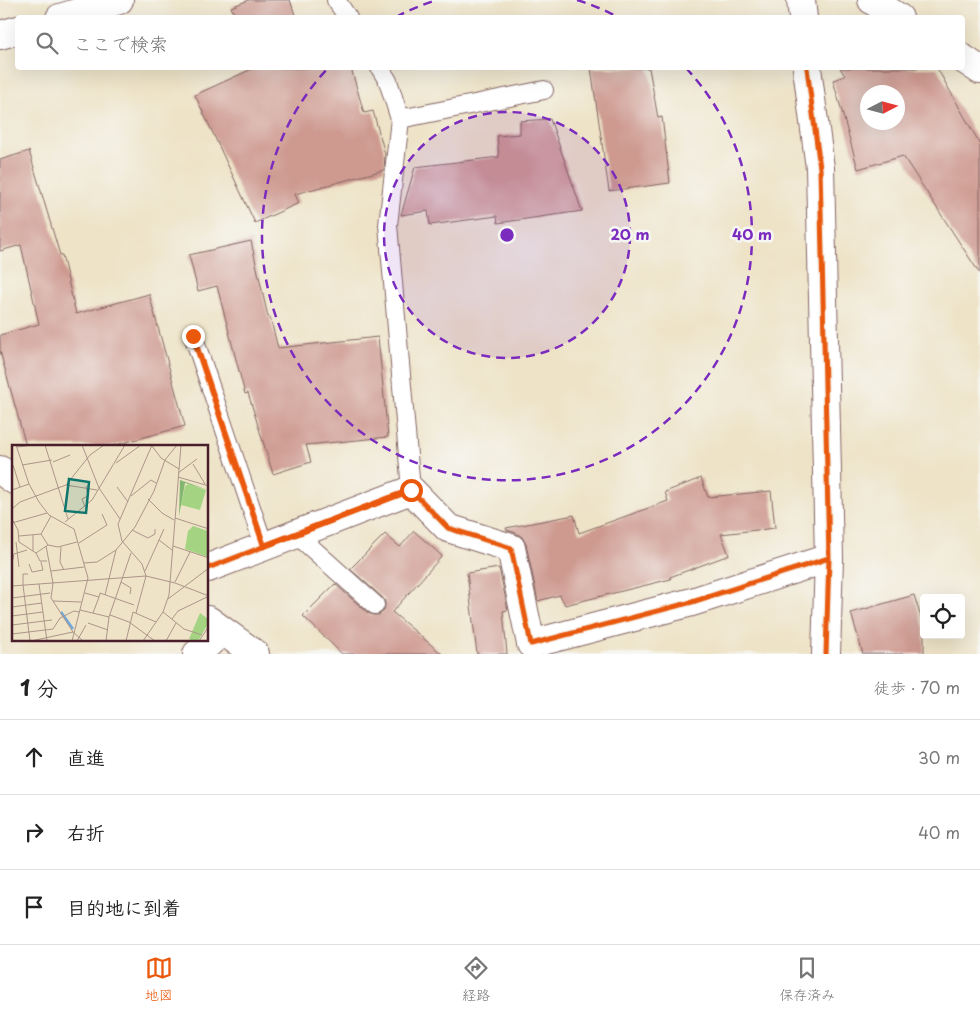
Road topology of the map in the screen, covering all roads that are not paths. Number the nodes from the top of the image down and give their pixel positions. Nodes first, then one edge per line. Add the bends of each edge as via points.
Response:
1 (119, 0) edge
2 (336, 0) edge
3 (801, 0) edge
4 (872, 0) edge
5 (70, 15) edge
6 (346, 15) edge
7 (803, 15) edge
8 (894, 15) edge
9 (15, 31) edge
10 (0, 36) edge
11 (965, 60) edge
12 (381, 70) edge
13 (807, 70) edge
14 (980, 70) edge
15 (544, 90) dead end
16 (400, 119) junction
17 (193, 336) dead end
18 (0, 470) edge
19 (12, 479) edge
20 (411, 490) junction
21 (296, 534) junction
22 (264, 546) junction
23 (829, 558) junction
24 (209, 568) edge
25 (375, 604) dead end
26 (215, 625) edge
27 (204, 642) edge
28 (197, 654) edge
29 (255, 654) edge
30 (826, 654) edge

1 - 5 street
2 - 6 lane
3 - 7 street
4 - 8 street
9 - 10 street
11 - 14 street
12 - 16 lane via 388,80
13 - 23 street via 820,168
15 - 16 lane
16 - 20 lane via 388,225
17 - 22 lane
18 - 19 street
20 - 21 street
20 - 23 street via 448,528 511,548 531,644 692,602
21 - 22 street
21 - 25 lane
22 - 24 street
23 - 30 street
26 - 29 street
27 - 28 street

